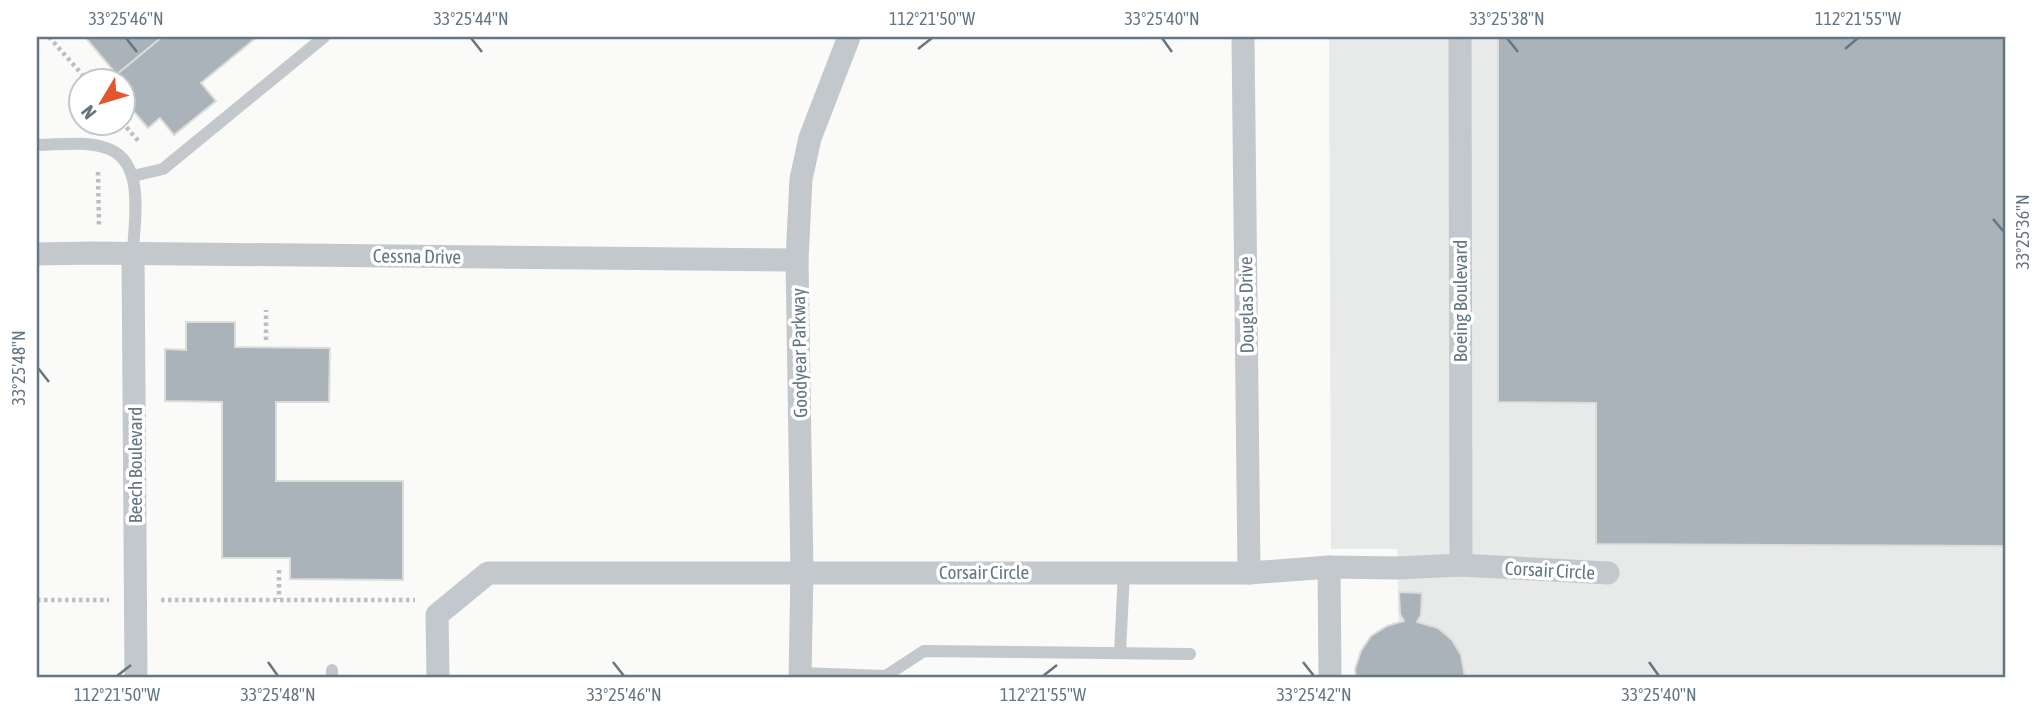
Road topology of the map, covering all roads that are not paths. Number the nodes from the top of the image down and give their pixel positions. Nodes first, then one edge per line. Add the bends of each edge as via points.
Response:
1 (324, 37) edge
2 (849, 37) edge
3 (1243, 37) edge
4 (1460, 37) edge
5 (37, 145) edge
6 (133, 176) junction
7 (133, 253) junction
8 (37, 254) edge
9 (797, 260) junction
10 (1461, 565) junction
11 (1329, 567) junction
12 (802, 572) junction
13 (1124, 572) junction
14 (1249, 573) junction
15 (1608, 573) dead end
16 (1120, 653) junction
17 (1191, 654) dead end
18 (800, 675) edge
19 (136, 677) edge
20 (438, 677) edge
21 (884, 677) edge
22 (1331, 677) edge

1 - 6 lane via 163,169
2 - 9 street, Goodyear Parkway via 810,138 801,179
3 - 14 street, Douglas Drive
4 - 10 street, Boeing Boulevard
5 - 6 lane via 101,146 118,152
6 - 7 lane
7 - 8 street, Cessna Drive
7 - 9 street, Cessna Drive
7 - 19 street, Beech Boulevard
9 - 12 street, Goodyear Parkway
10 - 11 street, Corsair Circle
10 - 15 street, Corsair Circle
11 - 14 street, Corsair Circle
11 - 22 street
12 - 13 street, Corsair Circle
12 - 18 street, Goodyear Parkway
12 - 20 street, Corsair Circle via 488,573 437,615
13 - 14 street, Corsair Circle
13 - 16 lane
16 - 17 lane
16 - 21 lane via 924,651
18 - 21 lane

